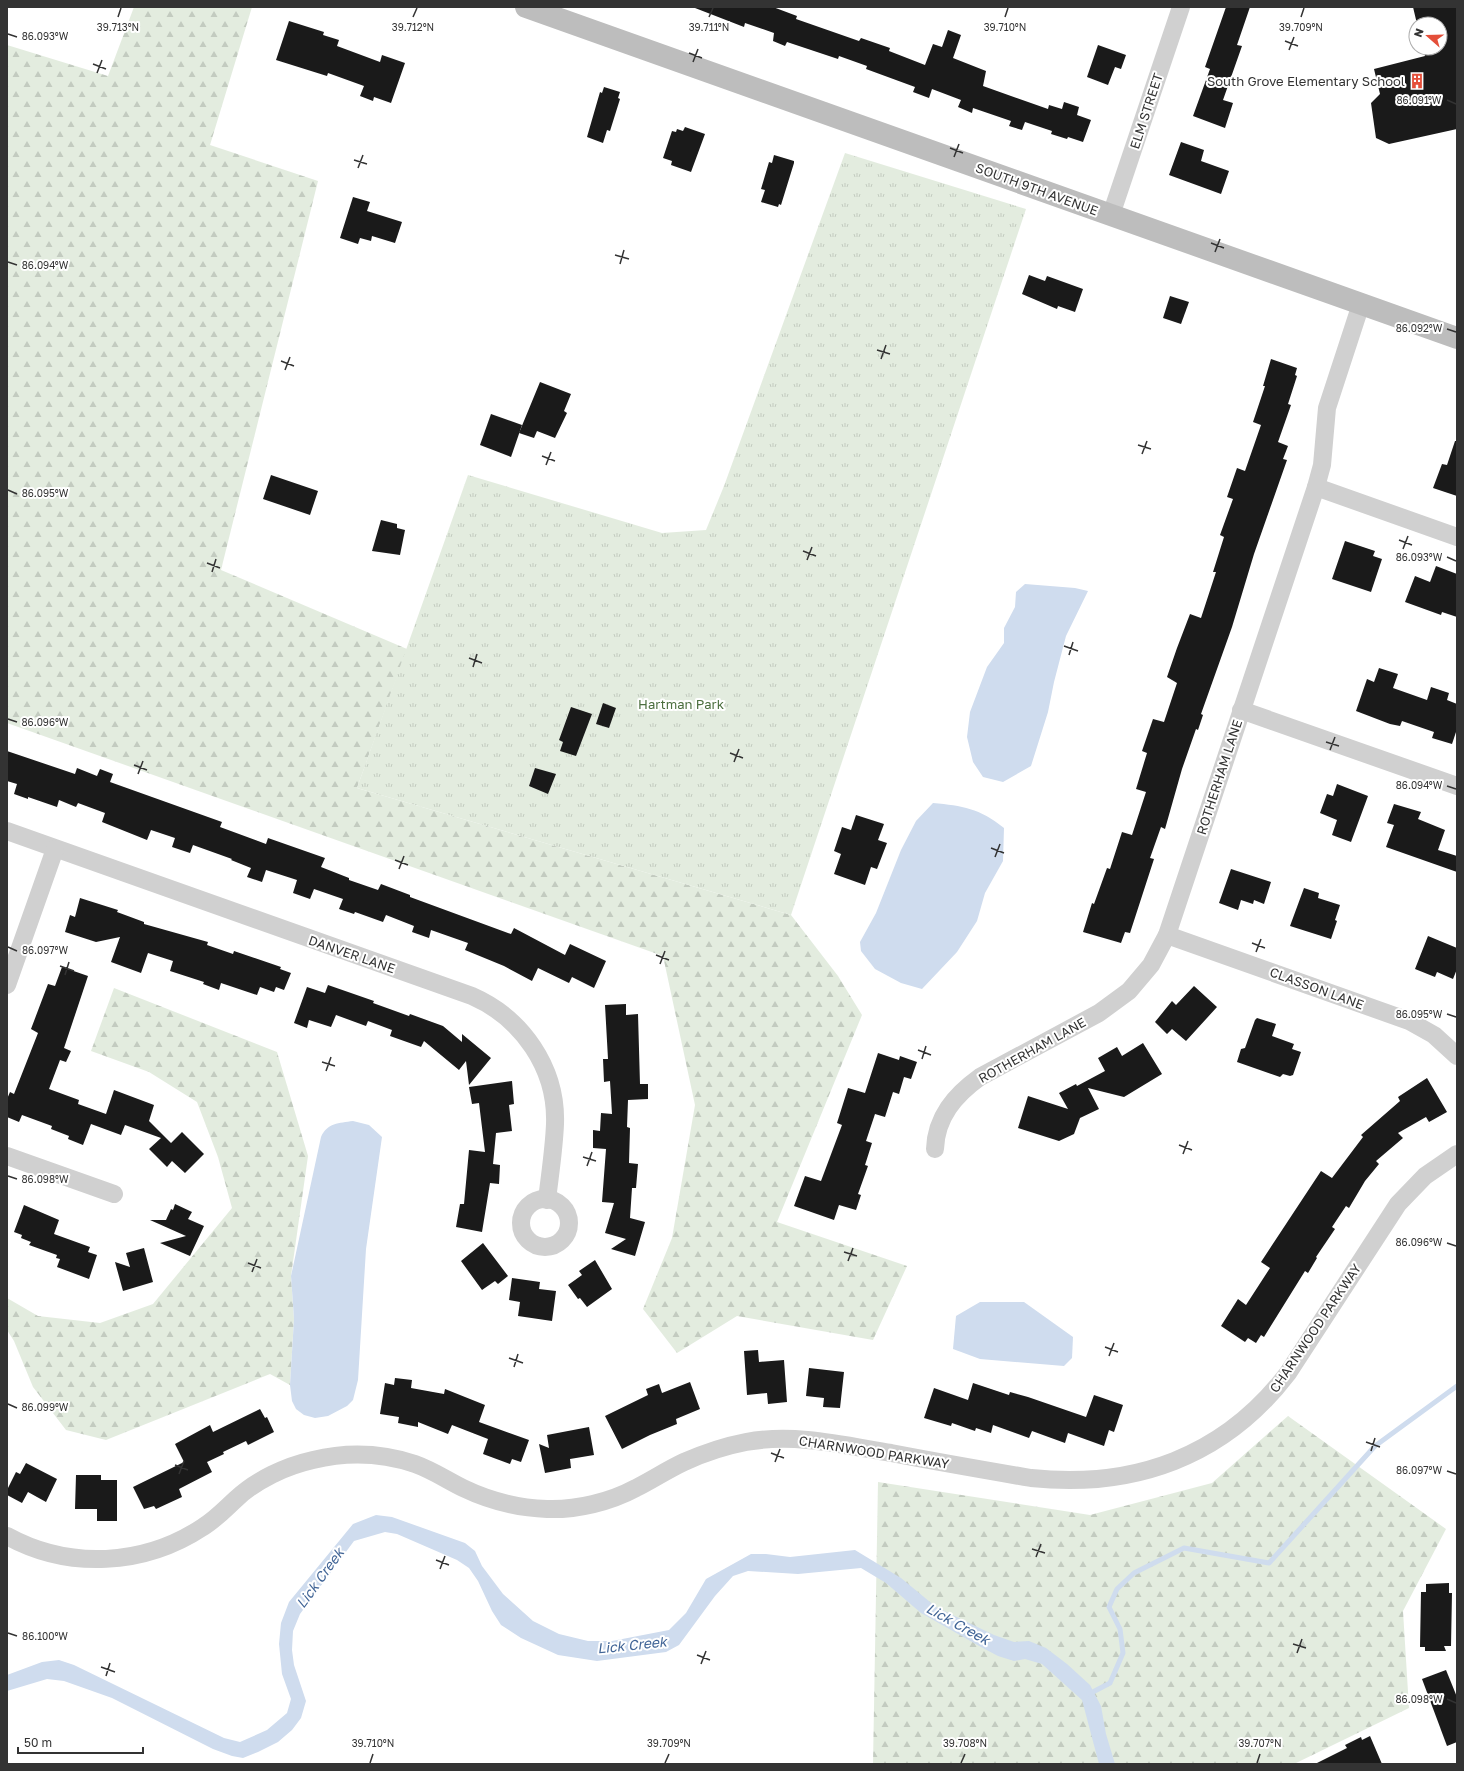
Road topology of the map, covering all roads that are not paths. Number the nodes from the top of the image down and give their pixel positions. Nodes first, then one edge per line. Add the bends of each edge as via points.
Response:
1 (526, 7) edge
2 (1181, 7) edge
3 (1111, 215) junction
4 (1361, 304) junction
5 (1457, 338) edge
6 (1316, 487) junction
7 (1457, 537) edge
8 (1241, 710) junction
9 (1457, 786) edge
10 (7, 831) edge
11 (55, 849) junction
12 (1167, 935) junction
13 (7, 985) edge
14 (1457, 1056) edge
15 (935, 1149) dead end
16 (1457, 1154) edge
17 (7, 1156) edge
18 (114, 1194) dead end
19 (547, 1200) dead end
20 (7, 1536) edge

1 - 3 street, SOUTH 9TH AVENUE
2 - 3 street, ELM STREET
3 - 4 street, SOUTH 9TH AVENUE
4 - 5 street, SOUTH 9TH AVENUE
4 - 6 street, ROTHERHAM LANE via 1326,408 1322,465
6 - 7 street
6 - 8 street, ROTHERHAM LANE
8 - 9 street
8 - 12 street, ROTHERHAM LANE
10 - 11 street, DANVER LANE
11 - 13 street
11 - 19 street, DANVER LANE via 472,996 501,1012 531,1042 544,1066 551,1088 556,1122
12 - 14 street, CLASSON LANE via 1409,1021 1434,1035
12 - 15 street, ROTHERHAM LANE via 1151,965 1129,991 1099,1013 980,1077 962,1091 943,1116
16 - 20 street, CHARNWOOD PARKWAY via 1425,1176 1398,1204 1288,1373 1268,1397 1238,1423 1199,1450 1183,1458 1136,1473 1090,1481 1030,1478 818,1441 778,1439 746,1442 710,1451 687,1460 615,1498 588,1505 546,1509 487,1498 435,1472 406,1462 379,1456 352,1455 311,1460 270,1475 237,1498 216,1518 187,1537 138,1555 108,1559 68,1557 39,1550
17 - 18 street

